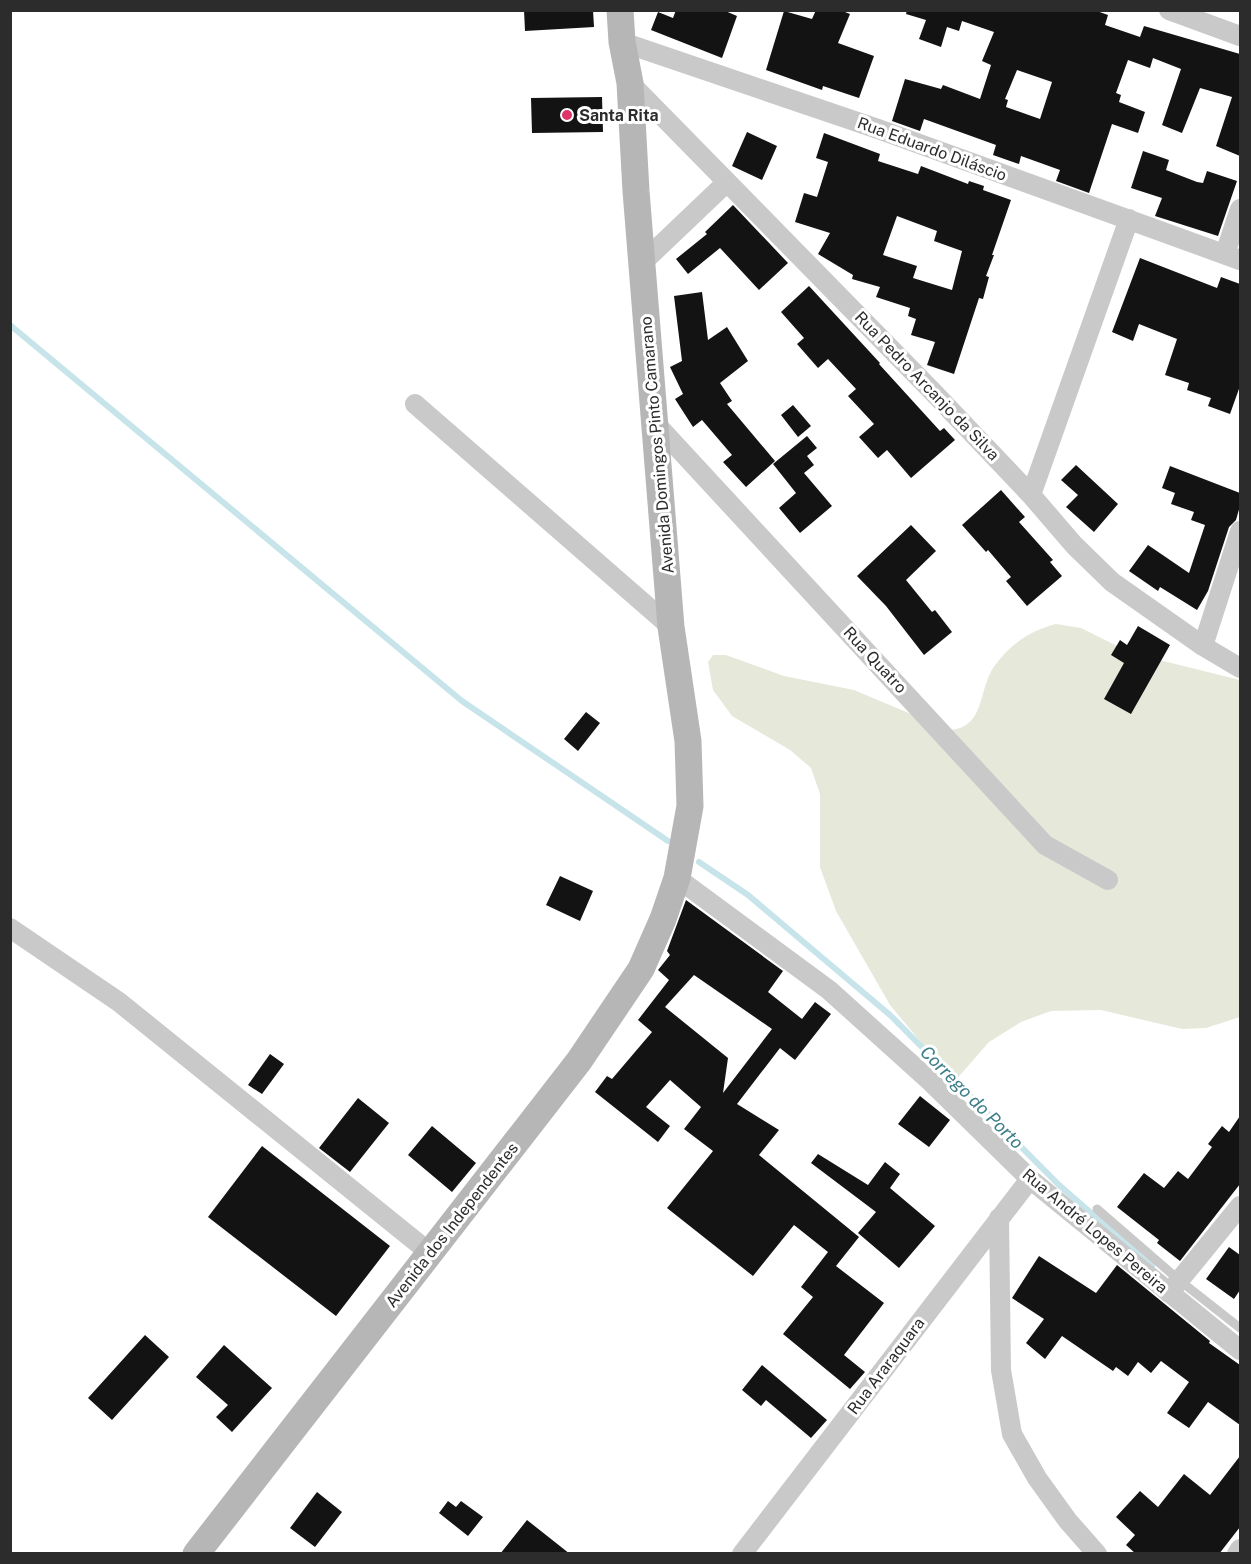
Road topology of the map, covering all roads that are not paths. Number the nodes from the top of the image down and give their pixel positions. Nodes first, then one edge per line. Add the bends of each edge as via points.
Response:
1 (620, 10) edge
2 (1169, 10) edge
3 (1240, 36) edge
4 (622, 42) junction
5 (630, 83) junction
6 (727, 183) junction
7 (1240, 209) edge
8 (1129, 219) junction
9 (1233, 257) edge
10 (642, 263) junction
11 (415, 404) dead end
12 (656, 423) junction
13 (1031, 495) junction
14 (1240, 531) edge
15 (671, 627) junction
16 (1203, 646) junction
17 (1240, 668) edge
18 (677, 878) junction
19 (1108, 880) dead end
20 (10, 928) edge
21 (1030, 1179) junction
22 (1240, 1206) edge
23 (1097, 1209) dead end
24 (999, 1218) junction
25 (430, 1253) junction
26 (1174, 1287) junction
27 (1240, 1328) edge
28 (1240, 1350) edge
29 (1240, 1549) edge
30 (196, 1554) edge
31 (742, 1554) edge
32 (1097, 1554) edge
33 (1237, 1554) edge

1 - 4 main road, Avenida Domingos Pinto Camarano
2 - 3 street
4 - 5 main road, Avenida Domingos Pinto Camarano
4 - 8 street, Rua Eduardo Diláscio
5 - 6 street, Rua Pedro Arcanjo da Silva
5 - 10 main road, Avenida Domingos Pinto Camarano
6 - 10 street
6 - 13 street, Rua Pedro Arcanjo da Silva
7 - 9 street
8 - 9 street, Rua Eduardo Diláscio
8 - 13 street
10 - 12 main road, Avenida Domingos Pinto Camarano
11 - 15 street
12 - 15 main road, Avenida Domingos Pinto Camarano
12 - 19 street, Rua Quatro via 1046,845
13 - 16 street, Rua Pedro Arcanjo da Silva via 1112,582
14 - 16 street
15 - 18 main road, Avenida Domingos Pinto Camarano via 688,741 690,806
16 - 17 street, Rua Pedro Arcanjo da Silva
18 - 21 street, Rua André Lopes Pereira via 829,990
18 - 25 main road, Avenida dos Independentes via 641,969 609,1019
20 - 25 street via 119,1002
21 - 24 street, Rua Araraquara
21 - 26 street, Rua André Lopes Pereira
22 - 26 street
23 - 26 lane, Rua André Lopes Pereira
24 - 31 street, Rua Araraquara
24 - 32 street via 1001,1370 1012,1434 1037,1478
25 - 30 main road, Avenida dos Independentes
26 - 27 lane, Rua André Lopes Pereira
26 - 28 street, Rua André Lopes Pereira
29 - 33 street

